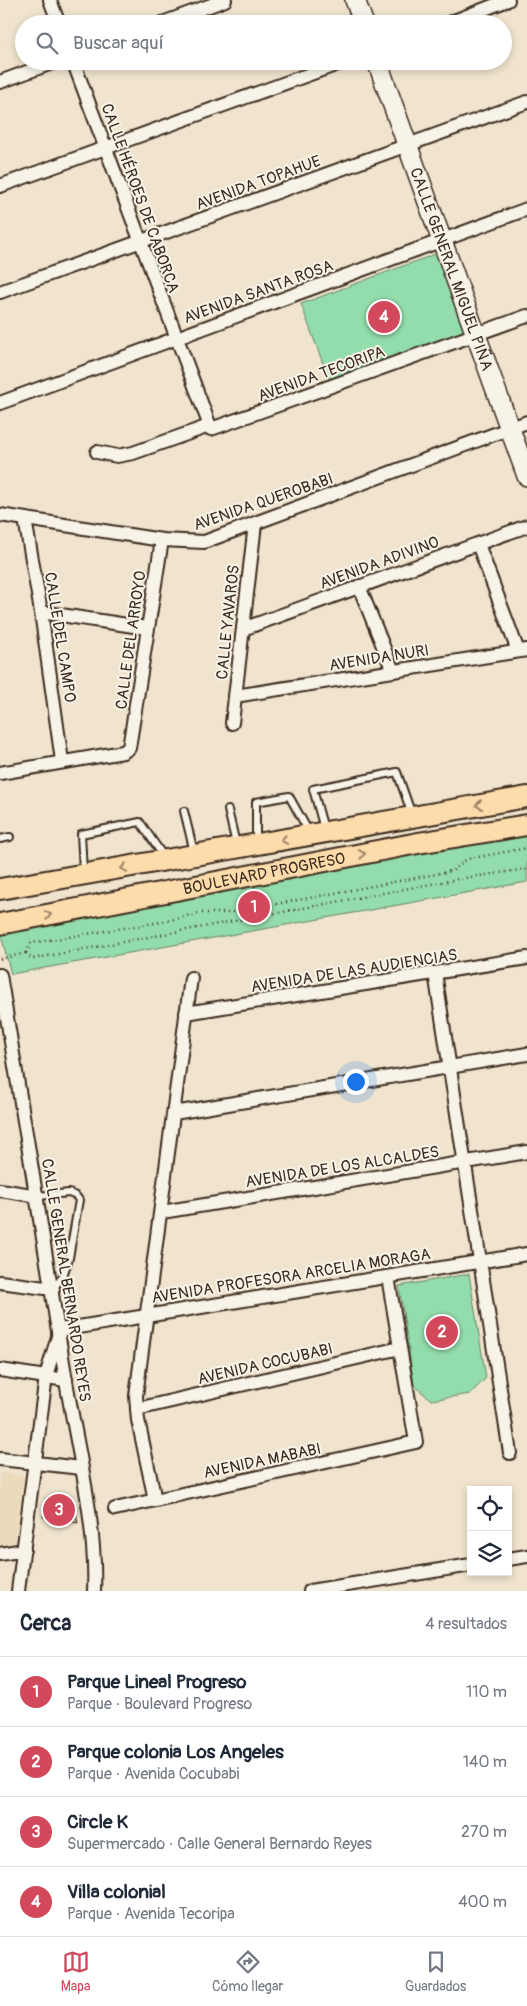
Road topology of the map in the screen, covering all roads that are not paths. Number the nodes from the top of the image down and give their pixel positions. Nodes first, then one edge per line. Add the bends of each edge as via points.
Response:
1 (50, 0) edge
2 (225, 0) edge
3 (355, 0) edge
4 (508, 0) edge
5 (56, 15) edge
6 (184, 15) edge
7 (361, 15) edge
8 (469, 15) edge
9 (33, 70) edge
10 (76, 70) edge
11 (321, 70) edge
12 (380, 70) edge
13 (0, 82) edge
14 (527, 102) edge
15 (408, 145) junction
16 (105, 148) junction
17 (0, 186) edge
18 (527, 210) edge
19 (442, 240) junction
20 (140, 242) junction
21 (0, 292) edge
22 (527, 316) edge
23 (476, 334) junction
24 (176, 338) junction
25 (0, 402) edge
26 (518, 425) edge
27 (210, 427) junction
28 (97, 452) dead end
29 (527, 476) edge
30 (0, 515) edge
31 (25, 519) junction
32 (255, 524) junction
33 (527, 526) edge
34 (162, 540) junction
35 (478, 544) junction
36 (359, 586) junction
37 (41, 612) junction
38 (148, 628) junction
39 (243, 629) junction
40 (523, 650) edge
41 (393, 671) junction
42 (235, 696) junction
43 (232, 723) dead end
44 (62, 761) junction
45 (0, 773) edge
46 (527, 797) edge
47 (228, 810) dead end
48 (184, 811) dead end
49 (412, 817) junction
50 (527, 825) edge
51 (318, 834) junction
52 (10, 837) dead end
53 (0, 839) edge
54 (246, 846) junction
55 (195, 855) junction
56 (166, 860) junction
57 (84, 875) junction
58 (0, 889) edge
59 (0, 924) edge
60 (527, 958) edge
61 (435, 973) junction
62 (191, 978) dead end
63 (0, 979) edge
64 (186, 1013) junction
65 (527, 1054) edge
66 (448, 1067) junction
67 (174, 1113) junction
68 (527, 1152) edge
69 (464, 1162) junction
70 (0, 1190) edge
71 (38, 1196) junction
72 (162, 1212) junction
73 (527, 1254) edge
74 (480, 1262) junction
75 (388, 1277) junction
76 (0, 1282) edge
77 (53, 1289) junction
78 (148, 1314) junction
79 (60, 1330) junction
80 (400, 1348) junction
81 (0, 1370) edge
82 (46, 1376) junction
83 (66, 1380) junction
84 (137, 1409) junction
85 (510, 1453) dead end
86 (0, 1459) edge
87 (35, 1463) junction
88 (81, 1468) junction
89 (155, 1500) junction
90 (115, 1509) dead end
91 (24, 1550) junction
92 (0, 1554) edge
93 (527, 1556) edge
94 (512, 1558) edge
95 (467, 1566) edge
96 (18, 1591) edge
97 (94, 1591) edge
98 (310, 1591) edge

1 - 5 street
2 - 6 street
3 - 7 street
4 - 8 street
9 - 13 street
10 - 16 street, CALLE HÉROES DE CABORCA
11 - 16 street
12 - 15 street, CALLE GENERAL MIGUEL PIÑA
14 - 15 street, AVENIDA TOPAHUE
15 - 19 street, CALLE GENERAL MIGUEL PIÑA
15 - 20 street, AVENIDA TOPAHUE
16 - 17 street
16 - 20 street, CALLE HÉROES DE CABORCA
18 - 19 street, AVENIDA SANTA ROSA
19 - 23 street, CALLE GENERAL MIGUEL PIÑA
19 - 24 street, AVENIDA SANTA ROSA
20 - 21 street, AVENIDA TOPAHUE
20 - 24 street, CALLE HÉROES DE CABORCA
22 - 23 street, AVENIDA TECORIPA
23 - 26 street, CALLE GENERAL MIGUEL PIÑA
23 - 27 street, AVENIDA TECORIPA
24 - 25 street, AVENIDA SANTA ROSA
24 - 27 street, CALLE HÉROES DE CABORCA
26 - 29 street, CALLE GENERAL MIGUEL PIÑA
26 - 32 street, AVENIDA QUEROBABI
27 - 28 street, AVENIDA TECORIPA via 132,453 117,456
30 - 31 street, AVENIDA QUEROBABI
31 - 34 street, AVENIDA QUEROBABI
31 - 37 street, CALLE DEL CAMPO
32 - 34 street, AVENIDA QUEROBABI via 204,542
32 - 39 street, CALLE YAVAROS
33 - 35 street, AVENIDA ADIVINO
34 - 38 street, CALLE DEL ARROYO
35 - 36 street, AVENIDA ADIVINO
35 - 40 street
36 - 39 street, AVENIDA ADIVINO
36 - 41 street
37 - 38 street
37 - 44 street, CALLE DEL CAMPO
38 - 44 street, CALLE DEL ARROYO via 132,744 123,752
39 - 42 street, CALLE YAVAROS
40 - 41 street, AVENIDA NURI
41 - 42 street, AVENIDA NURI
42 - 43 street, CALLE YAVAROS
44 - 45 street
46 -> 49 main road, BOULEVARD PROGRESO
47 - 54 lane
48 - 55 lane
49 - 51 main road, BOULEVARD PROGRESO
49 - 51 lane via 397,772 313,789
59 -> 50 main road, BOULEVARD PROGRESO
51 -> 54 main road, BOULEVARD PROGRESO
51 - 54 lane via 289,796 256,802
52 - 53 lane
54 - 55 main road, BOULEVARD PROGRESO
55 - 56 main road, BOULEVARD PROGRESO
56 -> 57 main road, BOULEVARD PROGRESO
56 - 57 lane via 140,822 81,834
57 - 58 main road, BOULEVARD PROGRESO
60 - 61 street, AVENIDA DE LAS AUDIENCIAS
61 - 64 street, AVENIDA DE LAS AUDIENCIAS
61 - 66 street
62 - 64 street
63 - 71 street, CALLE GENERAL BERNARDO REYES
64 - 67 street
65 - 66 street
66 - 67 street
66 - 69 street
67 - 72 street
68 - 69 street, AVENIDA DE LOS ALCALDES
69 - 72 street, AVENIDA DE LOS ALCALDES
69 - 74 street
70 - 71 street
71 - 77 street, CALLE GENERAL BERNARDO REYES
71 - 77 lane via 69,1193 79,1200 69,1258 63,1276
72 - 78 street
73 - 74 street, AVENIDA PROFESORA ARCELIA MORAGA
74 - 75 street, AVENIDA PROFESORA ARCELIA MORAGA
74 - 85 street
75 - 78 street, AVENIDA PROFESORA ARCELIA MORAGA
75 - 80 street
76 - 77 street
77 - 79 street, CALLE GENERAL BERNARDO REYES
78 - 79 street, AVENIDA PROFESORA ARCELIA MORAGA
78 - 84 street
79 - 82 street
79 - 83 street, CALLE GENERAL BERNARDO REYES
80 - 84 street, AVENIDA COCUBABI
80 - 89 street, AVENIDA MABABI via 416,1442
81 - 82 street
82 - 83 street
82 - 87 street
83 - 88 street, CALLE GENERAL BERNARDO REYES
84 - 89 street
86 - 87 street
87 - 88 street
87 - 91 street
88 - 97 street, CALLE GENERAL BERNARDO REYES via 95,1572
89 - 90 street, AVENIDA MABABI
91 - 92 street
91 - 96 street
93 - 94 street
95 - 98 street

